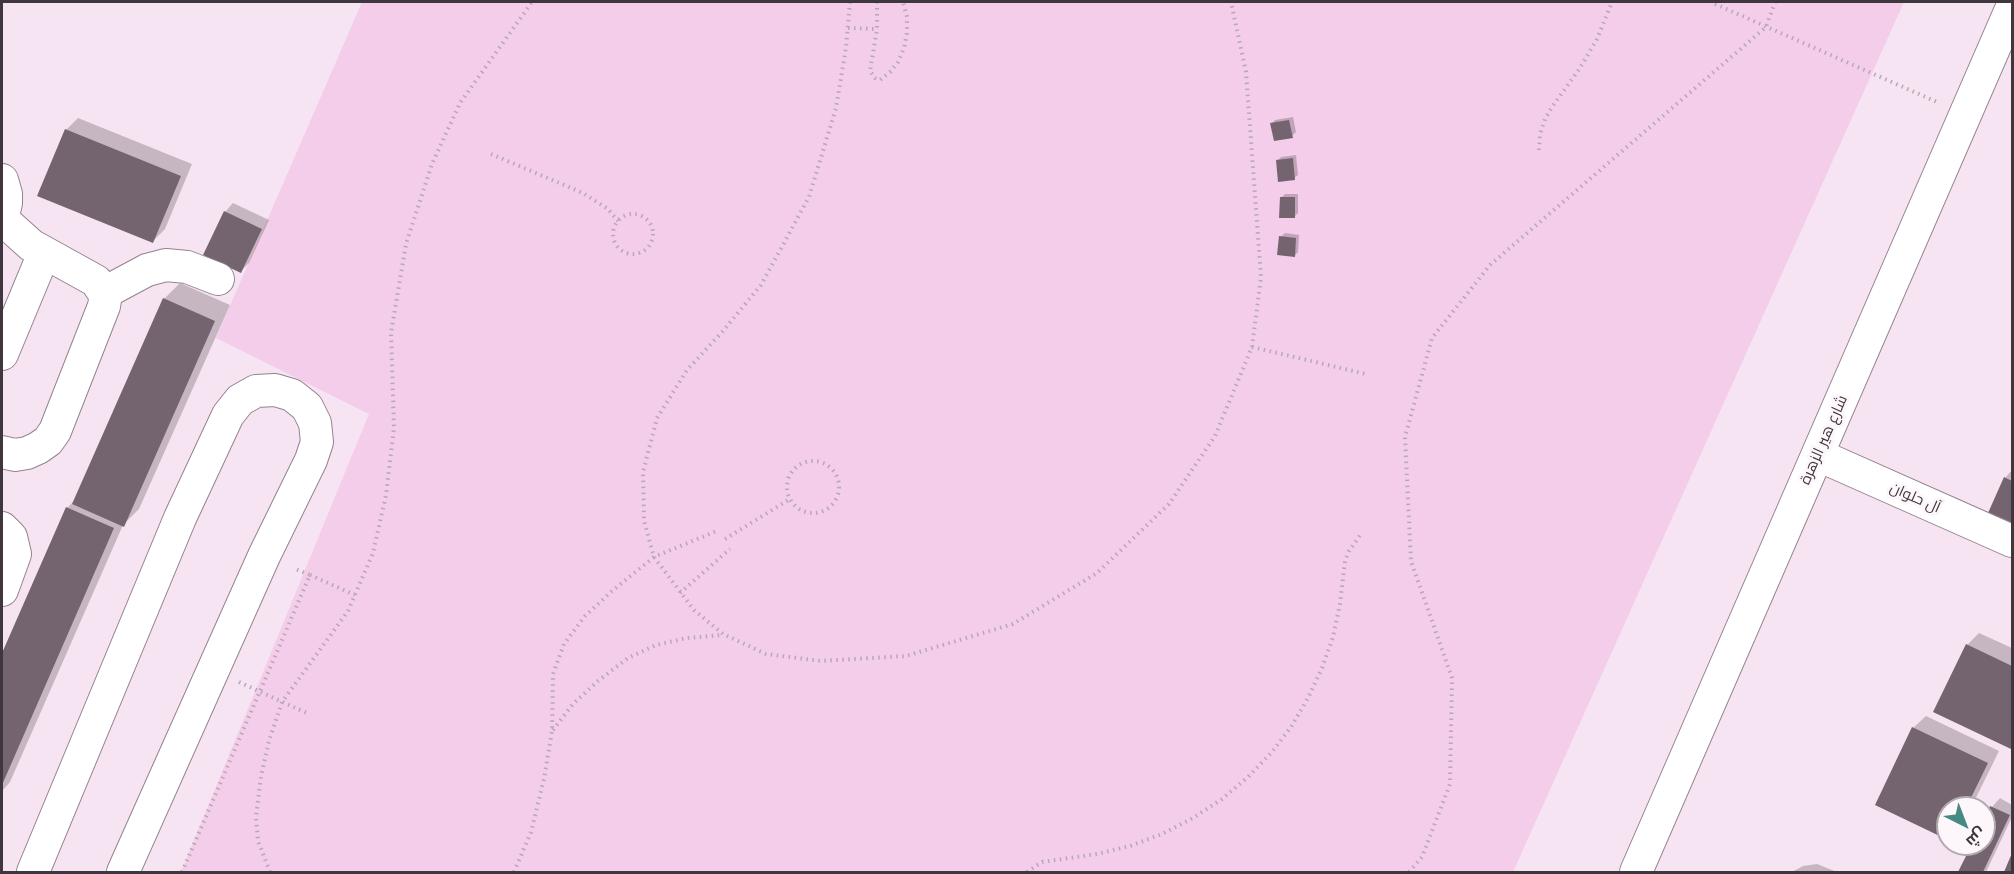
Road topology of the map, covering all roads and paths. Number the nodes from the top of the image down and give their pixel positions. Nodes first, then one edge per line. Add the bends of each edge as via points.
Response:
1 (532, 2) edge
2 (850, 2) edge
3 (878, 2) edge
4 (903, 2) edge
5 (1232, 2) edge
6 (1612, 2) edge
7 (1775, 2) edge
8 (1715, 4) dead end
9 (2010, 21) edge
10 (1767, 27) junction
11 (848, 28) junction
12 (877, 29) junction
13 (1966, 115) junction
14 (1539, 150) dead end
15 (491, 154) dead end
16 (2, 205) edge
17 (618, 221) junction
18 (44, 253) junction
19 (218, 279) dead end
20 (104, 293) junction
21 (1252, 347) junction
22 (2, 354) edge
23 (1366, 374) dead end
24 (2, 452) edge
25 (1818, 456) junction
26 (790, 500) junction
27 (2, 528) edge
28 (719, 530) dead end
29 (1361, 534) dead end
30 (725, 539) dead end
31 (2013, 541) edge
32 (730, 549) dead end
33 (264, 556) junction
34 (654, 557) junction
35 (310, 575) junction
36 (2, 590) edge
37 (680, 593) junction
38 (355, 595) junction
39 (723, 634) junction
40 (213, 671) junction
41 (261, 692) junction
42 (282, 702) junction
43 (309, 714) dead end
44 (552, 731) junction
45 (33, 873) edge
46 (123, 873) edge
47 (182, 873) edge
48 (270, 873) edge
49 (514, 873) edge
50 (1027, 873) edge
51 (1409, 873) edge
52 (1636, 873) edge

1 - 38 path via 460,103 432,164 406,244 391,333 394,428 386,495 373,553
2 - 11 path
3 - 12 path
4 - 12 path via 907,17 904,48 894,67 880,80 870,71
5 - 21 path via 1246,72 1261,277
6 - 14 path via 1597,39 1545,119
7 - 10 path
8 - 10 path
9 - 13 street, شارع هير الزهرة
10 - 13 path
10 - 51 path via 1490,265 1432,338 1405,437 1411,561 1452,678 1450,784 1422,857
11 - 12 path
11 - 34 path via 836,108 809,197 761,285 687,370 657,418 643,472 644,521
13 - 25 street, شارع هير الزهرة
15 - 17 path via 583,192
16 - 18 street via 17,234
17 - 17 path via 613,238 624,252 633,254 649,247 654,229 643,215 625,215
18 - 20 street via 96,281
18 - 22 street
19 - 20 street via 187,267 166,265 147,270
20 - 24 street via 104,306 55,431 48,441 27,453
21 - 23 path
21 - 39 path via 1215,436 1169,504 1097,573 1013,624 906,656 821,661 766,654
25 - 31 street, آل حلوان
25 - 52 street, شارع هير الزهرة
26 - 26 path via 805,512 826,510 839,494 837,474 821,461 801,463 788,479
26 - 30 path
27 - 36 street via 11,537 15,554
28 - 34 path
29 - 50 path via 1345,561 1333,637 1313,688 1291,727 1248,777 1222,800 1162,834 1097,854 1042,862
32 - 37 path
33 - 35 path
33 - 40 street
33 - 45 street via 317,442 315,423 307,407 292,395 275,390 256,392 240,400 228,415 180,518
34 - 37 path
34 - 44 path via 592,610 564,644 553,674
35 - 38 path
35 - 41 path
37 - 39 path
38 - 42 path via 348,611
39 - 44 path via 656,645 628,658 573,704
40 - 41 path
40 - 46 street
41 - 42 path
41 - 47 path
42 - 43 path
42 - 48 path via 261,776 256,817 258,841
44 - 49 path via 531,832

